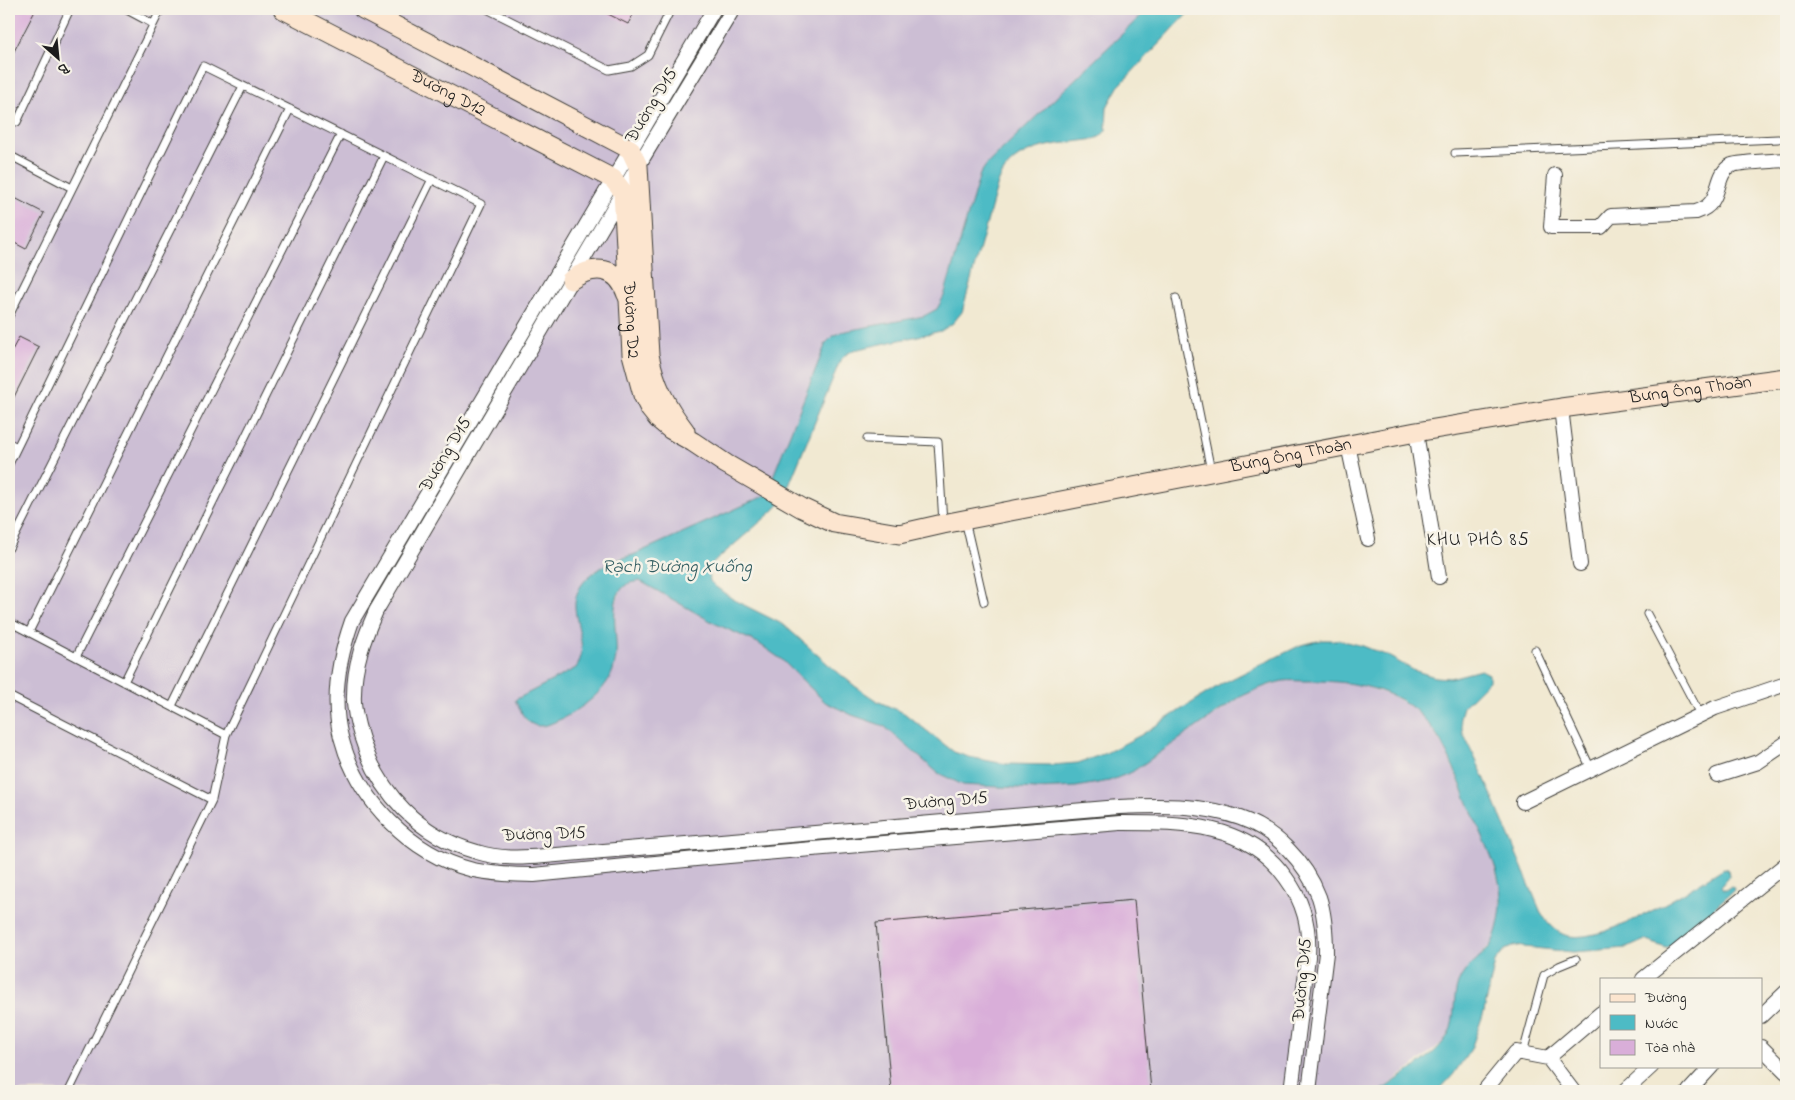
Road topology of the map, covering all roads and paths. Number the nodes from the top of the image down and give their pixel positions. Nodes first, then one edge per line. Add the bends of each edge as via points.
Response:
1 (70, 9) edge
2 (125, 9) edge
3 (160, 9) edge
4 (283, 9) edge
5 (363, 9) edge
6 (487, 9) edge
7 (671, 9) edge
8 (714, 9) edge
9 (733, 9) edge
10 (153, 24) junction
11 (243, 86) junction
12 (290, 109) junction
13 (17, 122) dead end
14 (341, 134) junction
15 (1778, 139) dead end
16 (1455, 153) dead end
17 (9, 155) edge
18 (384, 156) junction
19 (634, 157) junction
20 (1786, 160) edge
21 (1555, 175) dead end
22 (432, 179) junction
23 (618, 185) junction
24 (72, 188) junction
25 (571, 280) junction
26 (1176, 298) dead end
27 (629, 302) junction
28 (9, 316) edge
29 (1786, 378) edge
30 (1561, 408) junction
31 (1416, 432) junction
32 (867, 439) dead end
33 (693, 442) junction
34 (9, 443) edge
35 (1348, 445) junction
36 (17, 447) junction
37 (9, 464) edge
38 (1212, 471) junction
39 (802, 508) joint
40 (965, 519) junction
41 (943, 524) junction
42 (1368, 540) dead end
43 (9, 548) edge
44 (1580, 564) dead end
45 (1439, 576) dead end
46 (984, 602) dead end
47 (1647, 614) dead end
48 (9, 622) edge
49 (29, 632) junction
50 (1535, 650) dead end
51 (76, 657) junction
52 (124, 682) junction
53 (1786, 684) edge
54 (9, 696) edge
55 (172, 706) junction
56 (1700, 716) junction
57 (226, 735) junction
58 (1786, 743) edge
59 (1591, 769) junction
60 (1717, 775) dead end
61 (212, 800) junction
62 (1523, 802) dead end
63 (704, 841) junction
64 (706, 858) junction
65 (1786, 864) edge
66 (1576, 959) dead end
67 (1644, 978) edge
68 (1786, 992) edge
69 (1600, 1015) edge
70 (1762, 1015) edge
71 (1762, 1048) edge
72 (1523, 1053) junction
73 (1548, 1058) junction
74 (1650, 1068) edge
75 (1710, 1068) edge
76 (1786, 1072) edge
77 (69, 1091) edge
78 (1291, 1091) edge
79 (1309, 1091) edge
80 (1484, 1091) edge
81 (1573, 1091) edge
82 (1625, 1091) edge
83 (1690, 1091) edge

1 - 13 lane
2 - 10 lane
3 - 10 lane
4 - 23 street, Đường D12
5 - 19 street, Đường D12
6 - 7 lane via 609,70 632,66 648,55
8 - 19 street, Đường D15
9 - 19 street, Đường D15
10 - 24 lane
11 - 12 lane
11 - 36 lane via 203,66
11 - 43 lane
12 - 14 lane
12 - 49 lane
14 - 18 lane
14 - 51 lane
15 - 16 lane
17 - 24 lane
18 - 22 lane
18 - 52 lane
19 - 23 street, Đường D15
19 - 33 street, Đường D2 via 652,371 670,412
20 - 21 street via 1732,165 1725,171 1714,199 1704,210 1611,216 1601,226 1551,227
22 - 55 lane
22 - 57 lane via 481,204
23 - 25 street, Đường D15
23 - 27 street, Đường D2
23 - 64 street, Đường D15 via 352,621 338,676 338,716 346,753 375,804 402,832 428,851 453,863 492,874 534,875
24 - 28 lane
25 - 27 street via 594,270 612,273 624,286
25 - 63 street, Đường D15 via 376,611 364,639 355,674 354,697 359,732 371,766 405,812 439,838 477,852 522,858
26 - 38 lane
27 - 33 street, Đường D2 via 632,354 643,395 658,419
29 - 30 street, Bưng Ông Thoàn
30 - 31 street, Bưng Ông Thoàn
30 - 44 street
31 - 35 street, Bưng Ông Thoàn
31 - 45 street
32 - 41 lane via 938,442
33 - 39 street, Đường D2
34 - 36 lane
35 - 38 street, Bưng Ông Thoàn
35 - 42 street
36 - 37 lane
38 - 40 street, Bưng Ông Thoàn
39 - 41 street, Bưng Ông Thoàn via 834,523 899,534
40 - 41 street, Bưng Ông Thoàn
40 - 46 lane
47 - 56 lane
48 - 49 lane
49 - 51 lane
50 - 59 lane
51 - 52 lane
52 - 55 lane
53 - 56 street
54 - 61 lane
55 - 57 lane
56 - 59 street
57 - 61 lane
58 - 60 street via 1758,762
59 - 62 street
61 - 77 lane
63 - 64 street
63 - 79 street, Đường D15 via 1119,807 1186,807 1241,818 1273,836 1299,861 1318,896 1323,914 1326,953
64 - 78 street, Đường D15 via 1120,823 1209,828 1238,838 1264,853 1279,868 1300,902 1306,920 1308,957
65 - 67 street
66 - 72 lane via 1544,975
68 - 70 street
69 - 73 street
71 - 76 street
72 - 73 street
72 - 80 street via 1516,1052
73 - 81 street
74 - 82 street
75 - 83 street

